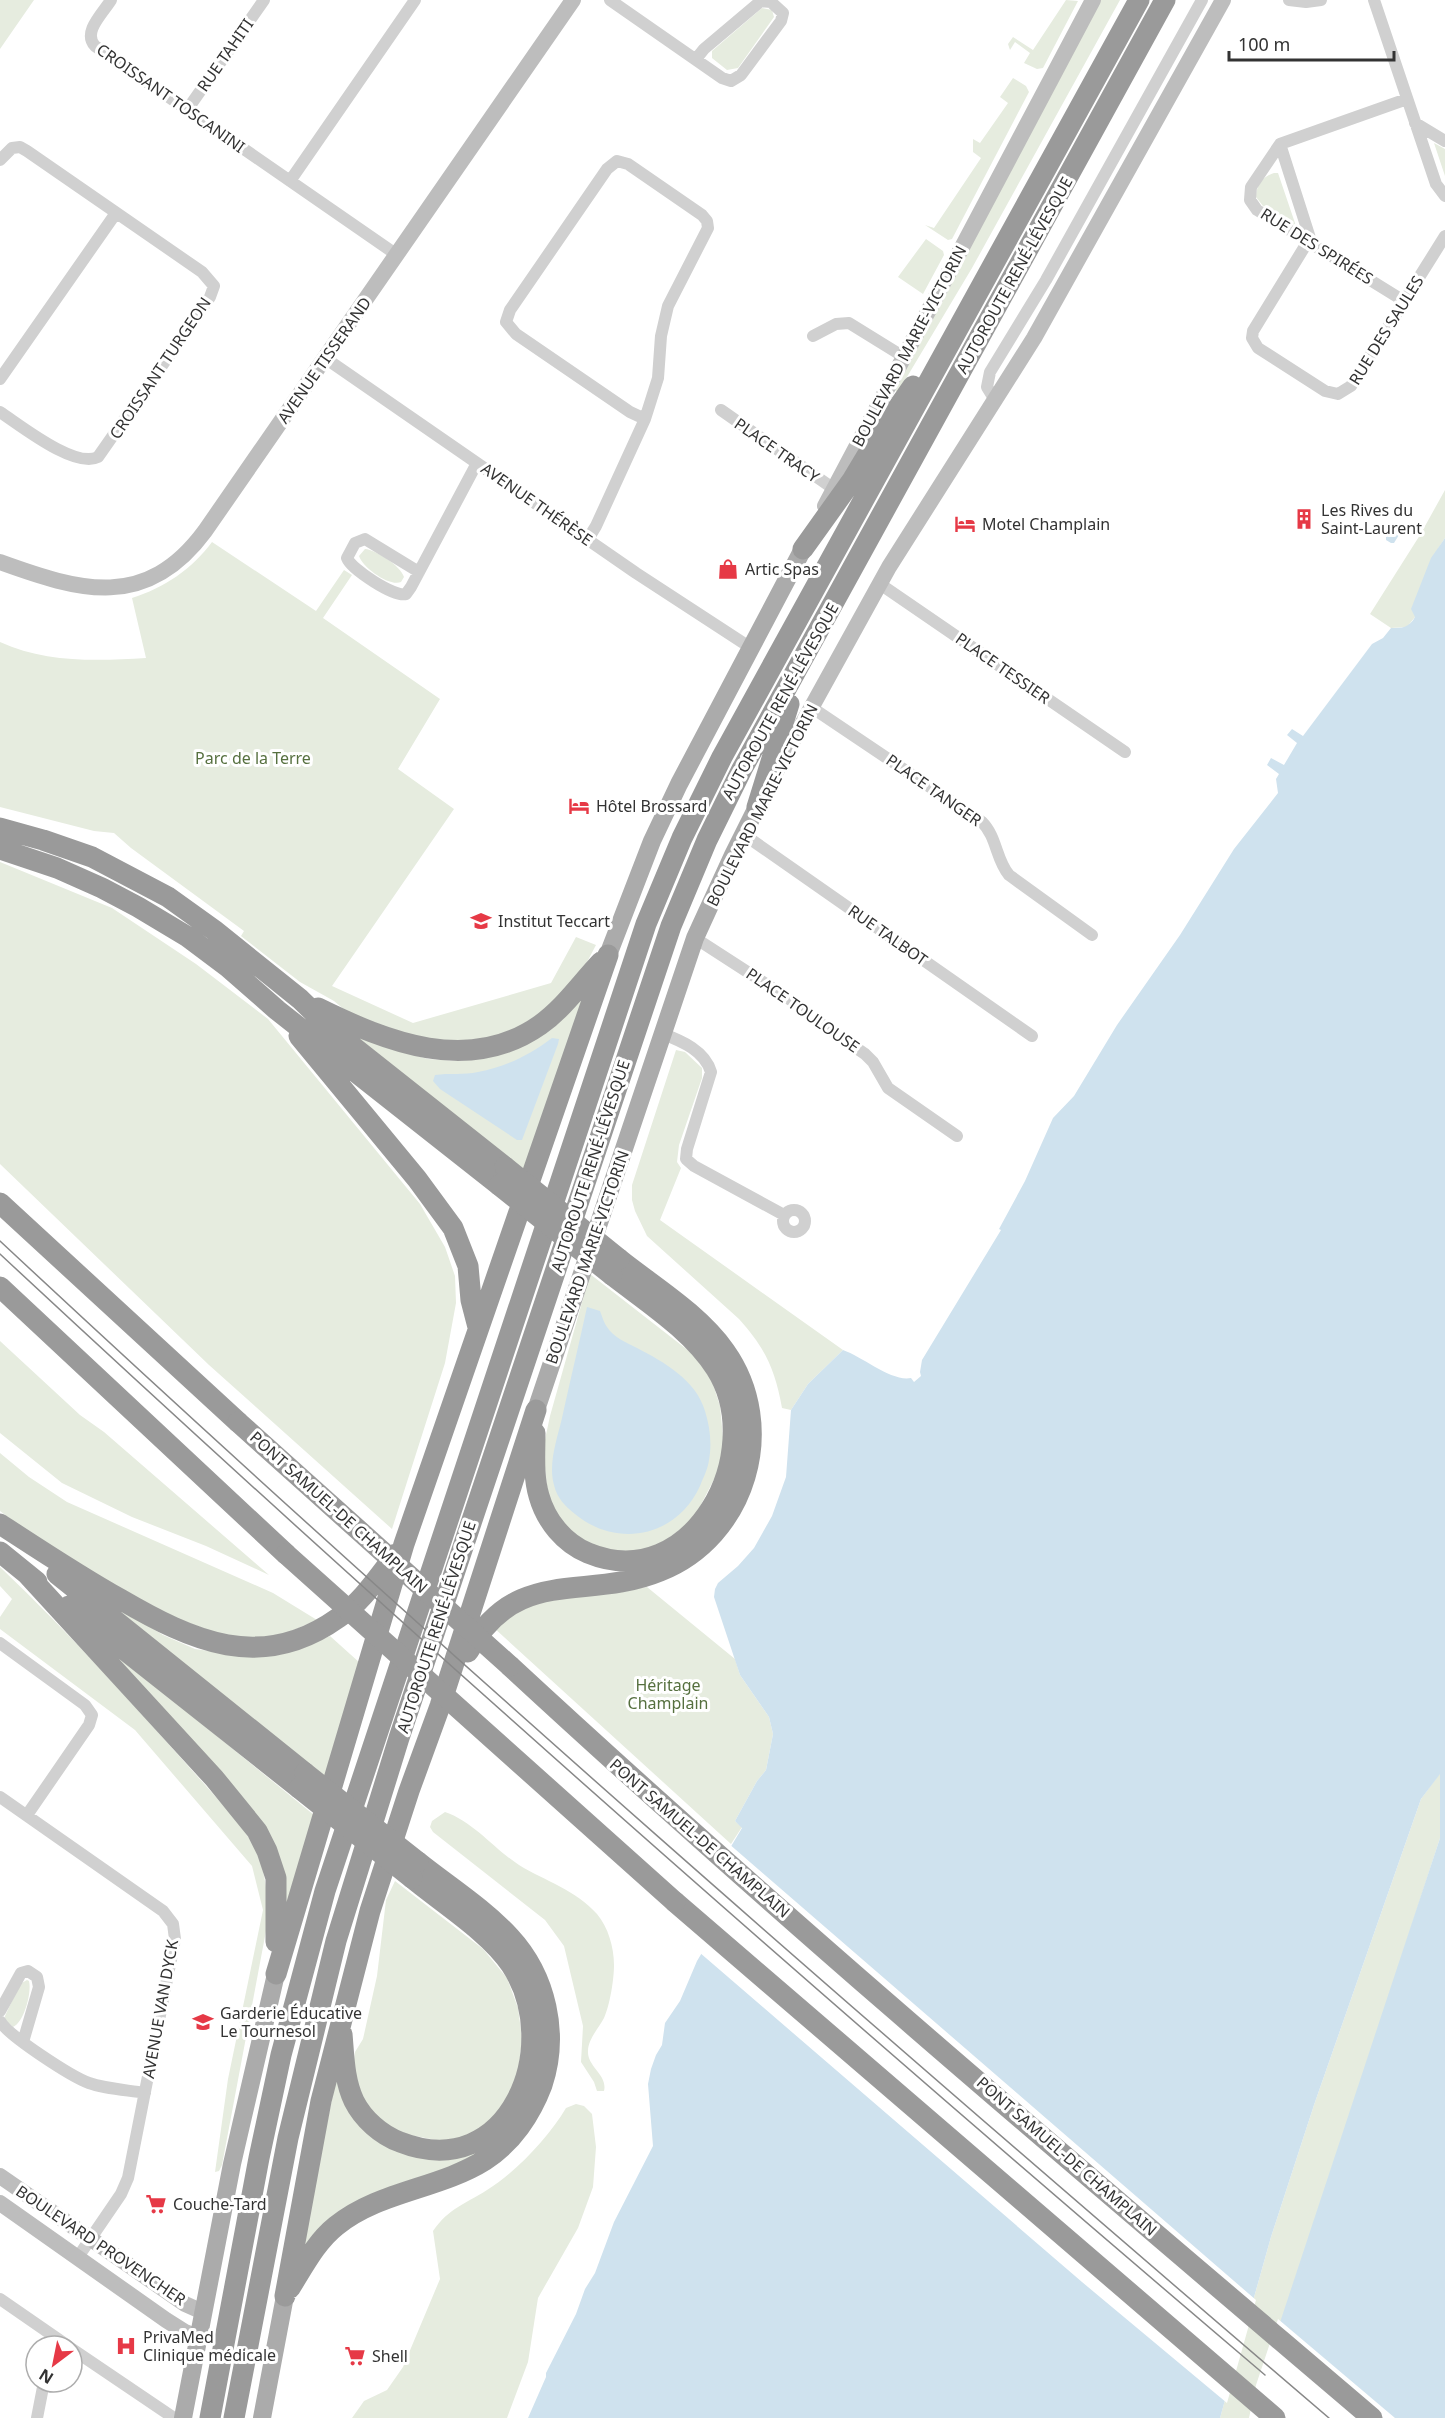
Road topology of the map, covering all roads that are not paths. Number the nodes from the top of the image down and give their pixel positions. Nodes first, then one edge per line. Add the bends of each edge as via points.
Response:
1 (111, 0) edge
2 (264, 0) edge
3 (415, 0) edge
4 (573, 0) edge
5 (610, 0) edge
6 (1093, 0) edge
7 (1138, 0) edge
8 (1166, 0) edge
9 (1202, 0) edge
10 (1223, 0) edge
11 (1289, 0) edge
12 (1321, 0) edge
13 (1374, 0) edge
14 (696, 59) junction
15 (1407, 99) junction
16 (187, 110) junction
17 (1415, 123) junction
18 (1445, 141) edge
19 (1280, 144) junction
20 (0, 160) edge
21 (290, 181) junction
22 (1445, 196) edge
23 (116, 213) junction
24 (1445, 236) edge
25 (1309, 241) junction
26 (397, 255) junction
27 (977, 294) junction
28 (1404, 301) junction
29 (813, 336) dead end
30 (903, 357) junction
31 (326, 358) junction
32 (0, 379) edge
33 (995, 400) junction
34 (721, 410) dead end
35 (0, 412) edge
36 (645, 419) junction
37 (477, 463) junction
38 (834, 489) junction
39 (588, 539) junction
40 (803, 549) junction
41 (0, 562) edge
42 (419, 572) junction
43 (880, 584) junction
44 (751, 648) junction
45 (804, 657) junction
46 (811, 707) junction
47 (1125, 752) dead end
48 (757, 807) junction
49 (0, 828) edge
50 (743, 834) junction
51 (0, 849) edge
52 (1092, 934) dead end
53 (696, 938) junction
54 (608, 955) junction
55 (300, 999) junction
56 (278, 1010) junction
57 (663, 1034) junction
58 (1032, 1036) dead end
59 (957, 1136) dead end
60 (502, 1176) junction
61 (0, 1196) edge
62 (0, 1203) edge
63 (784, 1215) dead end
64 (41, 1241) junction
65 (616, 1267) junction
66 (0, 1287) edge
67 (478, 1327) junction
68 (536, 1410) junction
69 (0, 1526) edge
70 (404, 1545) junction
71 (0, 1552) edge
72 (26, 1573) junction
73 (0, 1643) edge
74 (440, 1706) junction
75 (302, 1780) junction
76 (0, 1798) edge
77 (27, 1815) junction
78 (415, 1870) junction
79 (276, 1974) junction
80 (0, 2011) edge
81 (0, 2021) edge
82 (340, 2023) junction
83 (23, 2042) junction
84 (145, 2093) junction
85 (0, 2176) edge
86 (0, 2203) edge
87 (91, 2238) junction
88 (78, 2257) junction
89 (285, 2296) junction
90 (0, 2299) edge
91 (203, 2312) junction
92 (44, 2334) edge
93 (198, 2337) junction
94 (84, 2357) edge
95 (42, 2394) edge
96 (37, 2418) edge
97 (174, 2418) edge
98 (183, 2418) edge
99 (210, 2418) edge
100 (234, 2418) edge
101 (262, 2418) edge
102 (1275, 2418) edge
103 (1372, 2418) edge

1 - 16 street, CROISSANT TOSCANINI via 90,32 92,42
2 - 16 street, RUE TAHITI
3 - 21 street
4 - 26 main road, AVENUE TISSERAND
5 - 14 street
6 - 30 main road, BOULEVARD MARIE-VICTORIN
7 - 27 highway, AUTOROUTE RENÉ-LÉVESQUE
8 - 45 highway, AUTOROUTE RENÉ-LÉVESQUE
9 - 33 street via 1046,280 990,372 987,387
10 - 33 main road, BOULEVARD MARIE-VICTORIN via 1034,338
11 - 12 street
13 - 15 street
14 - 14 street via 722,78 735,81 783,13 771,2 761,1
15 - 17 street
15 - 19 street
16 - 21 street, CROISSANT TOSCANINI
17 - 18 street
17 - 22 street via 1436,184
19 - 25 street via 1309,230
19 - 25 street, RUE DES SPIRÉES via 1251,187 1250,200 1257,210
20 - 23 street, CROISSANT TURGEON via 12,148 21,147
21 - 26 street, CROISSANT TOSCANINI
23 - 32 street
23 - 35 street, CROISSANT TURGEON via 208,278 214,286 210,297 98,457 89,460 64,452
24 - 28 street, RUE DES SAULES
25 - 28 street, RUE DES SPIRÉES
25 - 28 street, RUE DES SAULES via 1252,338 1258,348 1325,391 1344,392 1352,386
26 - 31 main road, AVENUE TISSERAND
27 - 40 highway
27 - 99 highway, AUTOROUTE RENÉ-LÉVESQUE via 722,757 672,860 639,944 322,1900 281,2055
29 - 30 street via 836,324 849,323
30 - 38 main road, BOULEVARD MARIE-VICTORIN
31 - 37 street, AVENUE THÉRÈSE
31 - 41 main road, AVENUE TISSERAND via 200,539 167,569 137,583 100,589 64,583
33 - 43 main road, BOULEVARD MARIE-VICTORIN
34 - 38 street, PLACE TRACY
36 - 36 street via 525,340 506,322 510,310 600,178 617,161 628,164 702,215 708,224 666,313 658,378
36 - 39 street
37 - 39 street, AVENUE THÉRÈSE
37 - 42 street
38 - 40 main road, BOULEVARD MARIE-VICTORIN
39 - 44 street, AVENUE THÉRÈSE
40 - 44 main road, BOULEVARD MARIE-VICTORIN
42 - 42 street via 409,591 398,595 351,564 348,556 358,541 365,539
43 - 46 main road, BOULEVARD MARIE-VICTORIN
43 - 47 street, PLACE TESSIER
44 - 54 main road, BOULEVARD MARIE-VICTORIN via 678,784
45 - 48 highway
45 - 100 highway, AUTOROUTE RENÉ-LÉVESQUE via 732,788 671,926 399,1738 317,2011 288,2138
46 - 48 main road, BOULEVARD MARIE-VICTORIN
46 - 52 street, PLACE TANGER via 982,822 990,831 1009,875
48 - 50 main road, BOULEVARD MARIE-VICTORIN
49 - 55 highway via 74,850 153,888 214,930
50 - 53 main road, BOULEVARD MARIE-VICTORIN
50 - 58 street, RUE TALBOT
51 - 56 highway via 71,874 138,907 213,955
53 - 57 main road, BOULEVARD MARIE-VICTORIN
53 - 59 street, PLACE TOULOUSE via 865,1054 888,1088
54 - 55 highway via 568,1000 538,1026 477,1049 434,1050 402,1044
54 - 67 highway
55 - 60 highway
56 - 60 highway
56 - 67 highway via 444,1214 466,1258
57 - 63 street via 690,1047 705,1060 711,1072 686,1160
57 - 68 main road, BOULEVARD MARIE-VICTORIN
60 - 65 highway, bridge
61 - 64 highway
62 - 64 highway
64 - 103 highway, PONT SAMUEL-DE CHAMPLAIN, bridge via 684,1825
65 - 68 highway via 693,1340 723,1381 733,1414 734,1446 728,1476 716,1501 688,1536 655,1555 621,1560 585,1552 554,1526 539,1497 535,1471
65 - 74 highway via 708,1330 733,1364 744,1389 751,1425 751,1452 742,1490 714,1535 693,1554 669,1567 627,1580 543,1592 503,1609 477,1637
66 - 102 highway, bridge via 355,1617 675,1902
67 - 70 highway
68 - 74 highway
69 - 70 highway via 167,1625 209,1642 241,1647 284,1643 325,1627 359,1600
69 - 75 highway
70 - 79 highway
71 - 72 highway
72 - 75 highway
72 - 79 highway via 214,1778 257,1831 277,1885
73 - 77 street via 85,1705 92,1715
74 - 82 highway via 370,1911
75 - 78 highway, bridge
76 - 77 street, AVENUE VAN DYCK
77 - 84 street, AVENUE VAN DYCK via 163,1911 173,1924 175,1939
78 - 82 highway via 492,1943 521,1984 530,2013 533,2043 530,2066 518,2096 496,2127 472,2142 440,2149 395,2140 372,2124 354,2101 347,2079
78 - 89 highway via 503,1930 531,1966 543,1992 549,2019 549,2055 543,2080 527,2117 495,2153 464,2172 344,2220 319,2243
79 - 91 main road
80 - 83 street via 21,1973 28,1971 37,1977 39,1987
81 - 83 street
82 - 89 highway
83 - 84 street via 90,2084
84 - 87 street, AVENUE VAN DYCK via 126,2184
85 - 87 main road, BOULEVARD PROVENCHER
86 - 88 main road, BOULEVARD PROVENCHER
87 - 88 street, AVENUE VAN DYCK
87 - 91 main road, BOULEVARD PROVENCHER via 185,2304
88 - 93 main road, BOULEVARD PROVENCHER via 166,2320
89 - 101 main road
90 - 92 street
91 - 93 main road
93 - 98 main road
94 - 97 street
95 - 96 street

